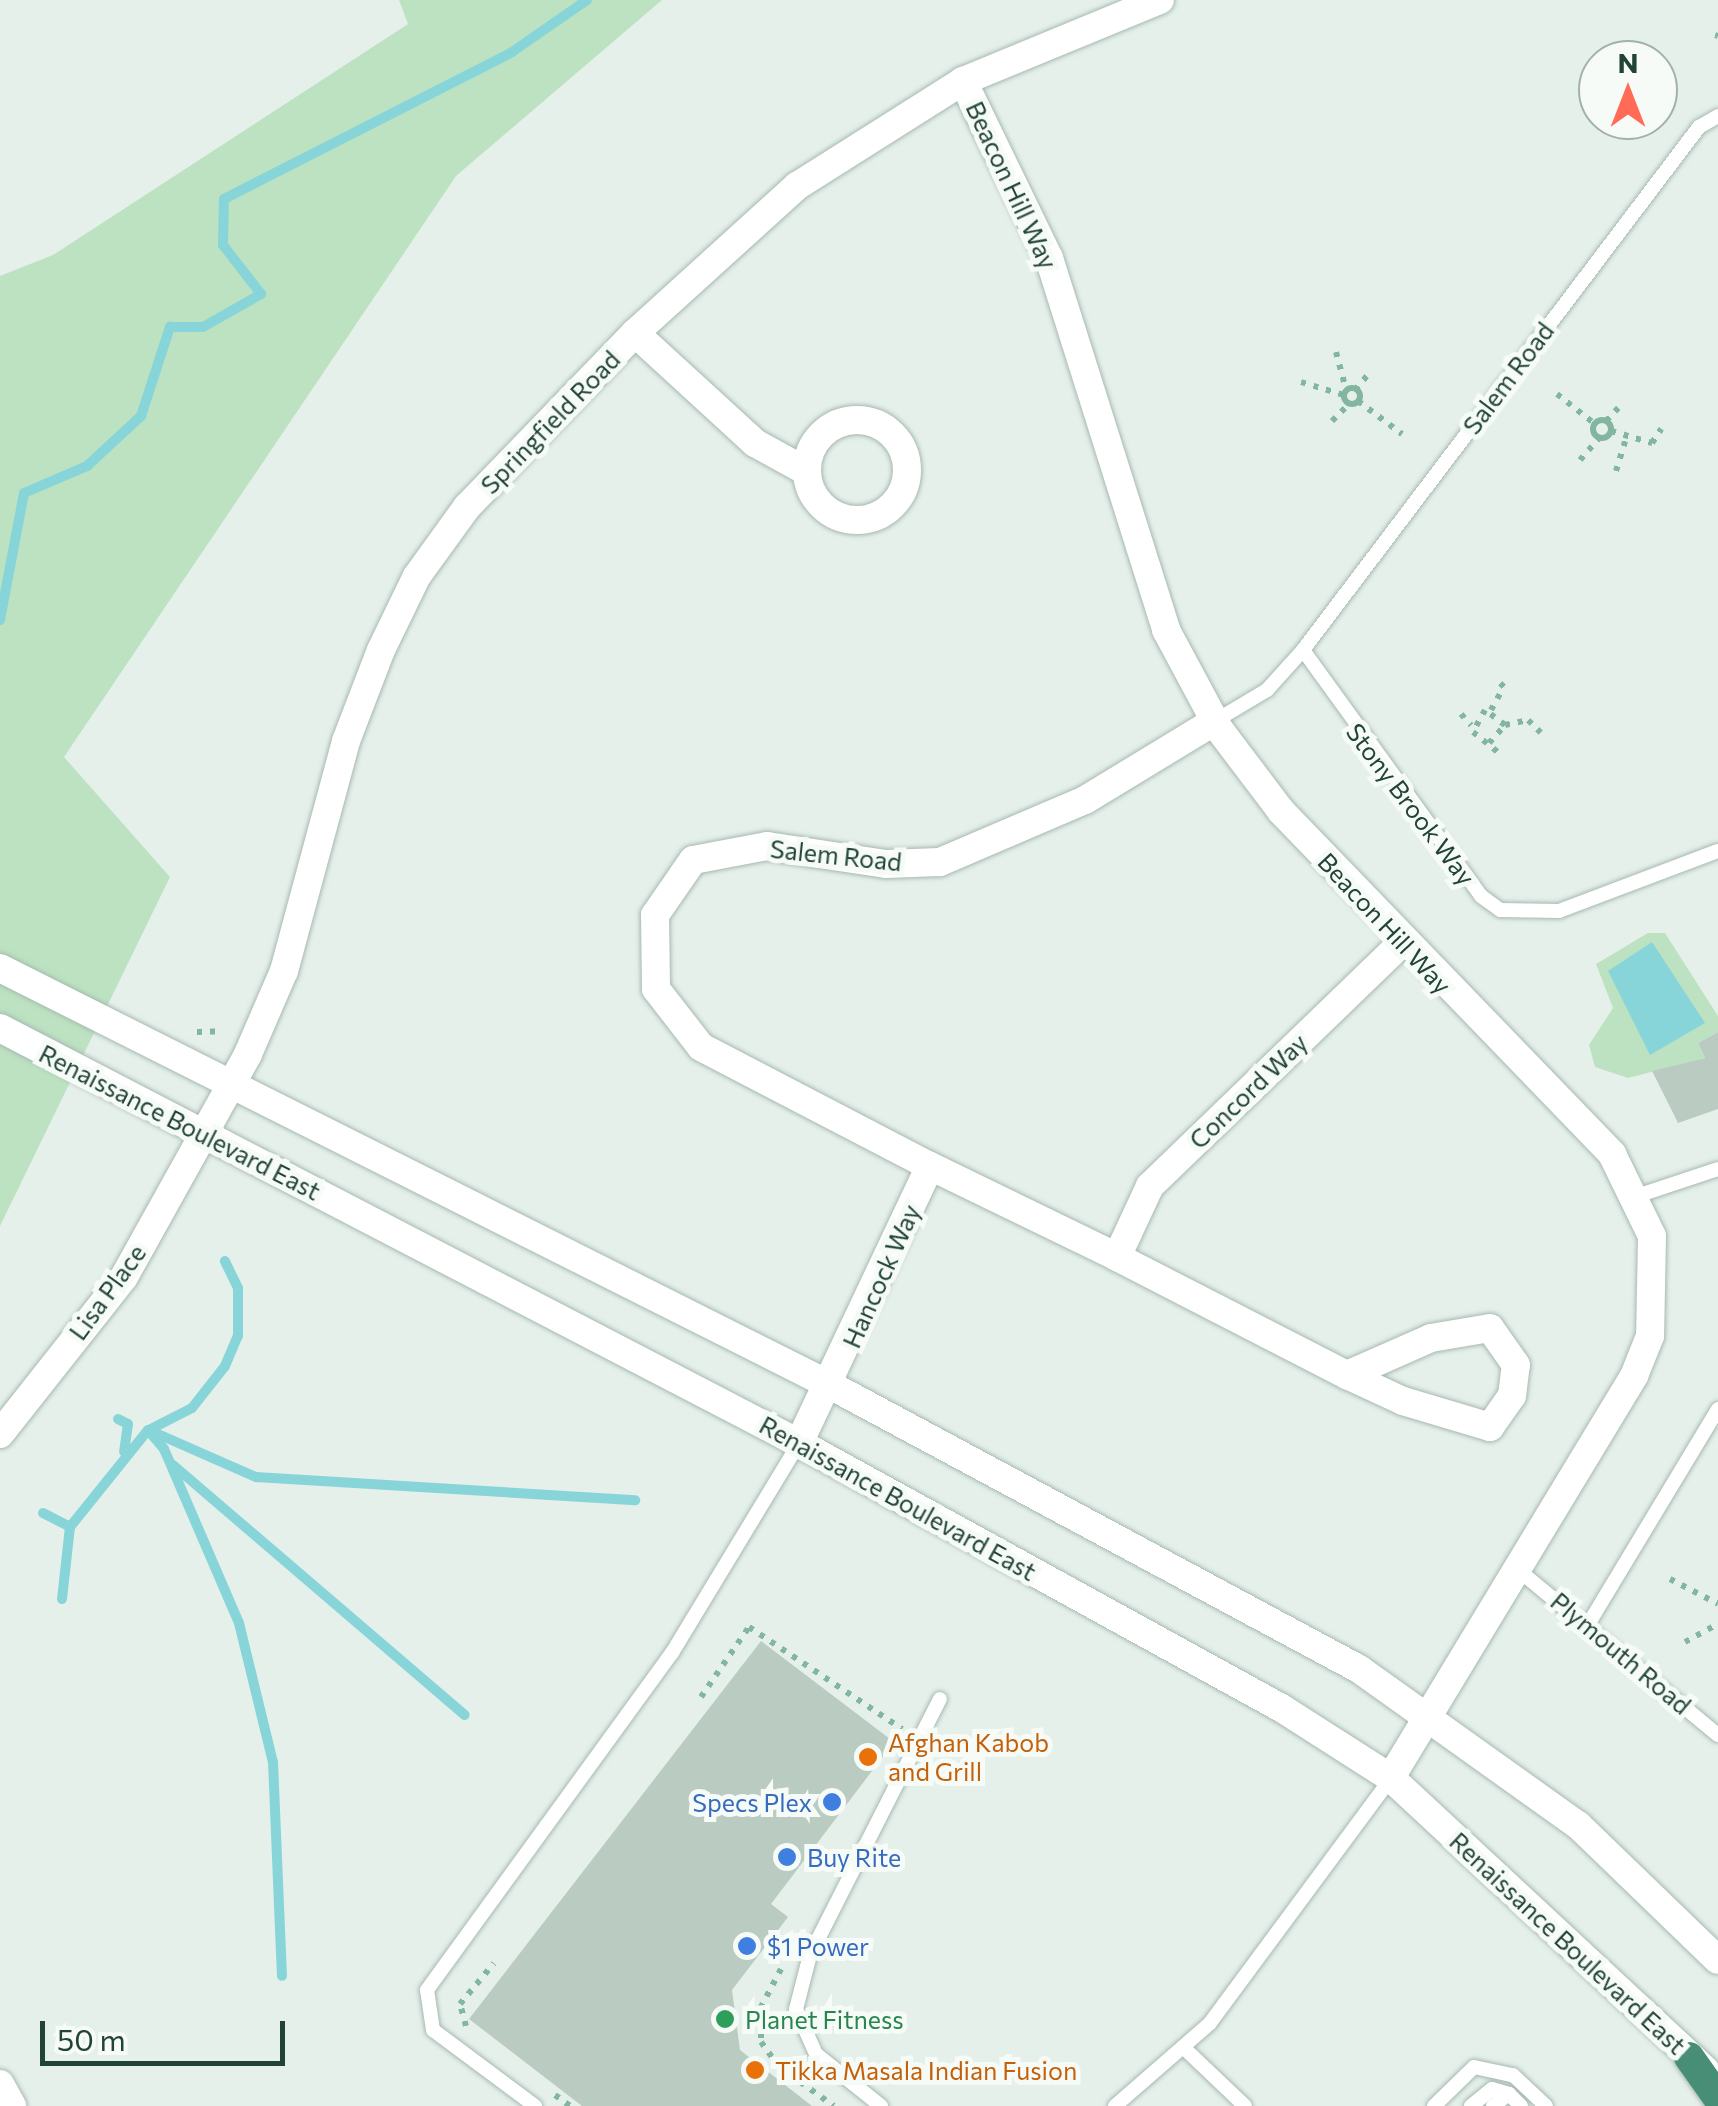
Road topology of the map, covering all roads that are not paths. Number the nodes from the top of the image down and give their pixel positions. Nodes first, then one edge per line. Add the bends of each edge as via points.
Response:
1 (1160, 0) edge
2 (964, 82) junction
3 (1718, 116) edge
4 (635, 333) junction
5 (806, 471) dead end
6 (1302, 650) junction
7 (1215, 721) junction
8 (1718, 852) edge
9 (1403, 942) junction
10 (0, 968) edge
11 (0, 1028) edge
12 (228, 1088) junction
13 (202, 1133) junction
14 (930, 1166) junction
15 (1718, 1170) edge
16 (1640, 1195) junction
17 (1117, 1257) junction
18 (1347, 1375) junction
19 (830, 1385) junction
20 (1718, 1410) edge
21 (0, 1434) edge
22 (799, 1443) junction
23 (1522, 1573) junction
24 (1589, 1623) junction
25 (940, 1699) dead end
26 (1430, 1712) junction
27 (1718, 1735) edge
28 (1391, 1778) junction
29 (1718, 1960) edge
30 (1184, 2048) junction
31 (1689, 2056) junction
32 (1718, 2081) edge
33 (0, 2084) edge
34 (1508, 2094) junction
35 (1718, 2098) edge
36 (12, 2106) edge
37 (536, 2106) edge
38 (881, 2106) edge
39 (1115, 2106) edge
40 (1245, 2106) edge
41 (1434, 2106) edge
42 (1471, 2106) edge
43 (1493, 2106) edge
44 (1521, 2106) edge
45 (1546, 2106) edge

1 - 2 street, Springfield Road
2 - 4 street, Springfield Road via 797,186
2 - 7 street, Beacon Hill Way via 1049,258 1166,630
3 - 6 lane, Salem Road via 1699,127
4 - 5 street via 755,444
4 - 12 street, Springfield Road via 467,507 417,576 346,742 284,971
6 - 7 lane, Salem Road via 1267,690
6 - 8 lane, Stony Brook Way via 1458,866 1500,910 1559,911
7 - 9 street, Beacon Hill Way via 1281,811
7 - 14 street, Salem Road via 1085,800 940,862 886,864 767,846 693,860 669,884 652,952 656,989 673,1018 701,1047
9 - 16 street, Beacon Hill Way via 1612,1154
9 - 17 street, Concord Way via 1150,1186
10 - 12 street, Renaissance Boulevard East
11 - 13 street, Renaissance Boulevard East
12 - 13 street, Lisa Place
12 - 19 street, Renaissance Boulevard East
13 - 21 street, Lisa Place via 124,1277
13 - 22 street, Renaissance Boulevard East
14 - 17 street, Salem Road
14 - 19 street, Hancock Way
15 - 16 lane
16 - 23 street, Beacon Hill Way via 1657,1279 1650,1336
17 - 18 street, Salem Road
18 - 18 street, Salem Road via 1454,1423 1490,1427 1512,1396 1516,1365 1490,1328 1431,1338
19 - 22 street, Hancock Way
19 - 26 street, Renaissance Boulevard East
20 - 24 lane
22 - 28 street, Renaissance Boulevard East
22 - 37 lane via 672,1653 427,1990 433,2030
23 - 24 lane, Plymouth Road
23 - 26 street, Beacon Hill Way
24 - 27 lane, Plymouth Road
25 - 38 lane via 810,1955 796,2009 816,2054
26 - 28 street, Beacon Hill Way
26 - 29 street, Renaissance Boulevard East via 1578,1825
28 - 30 lane
28 - 31 street, Renaissance Boulevard East
30 - 39 lane
30 - 40 lane
31 - 32 street, Renaissance Boulevard East
31 - 35 highway
33 - 36 street
34 - 42 lane via 1492,2089
34 - 43 lane
34 - 44 lane
41 - 45 lane via 1474,2068 1513,2075

